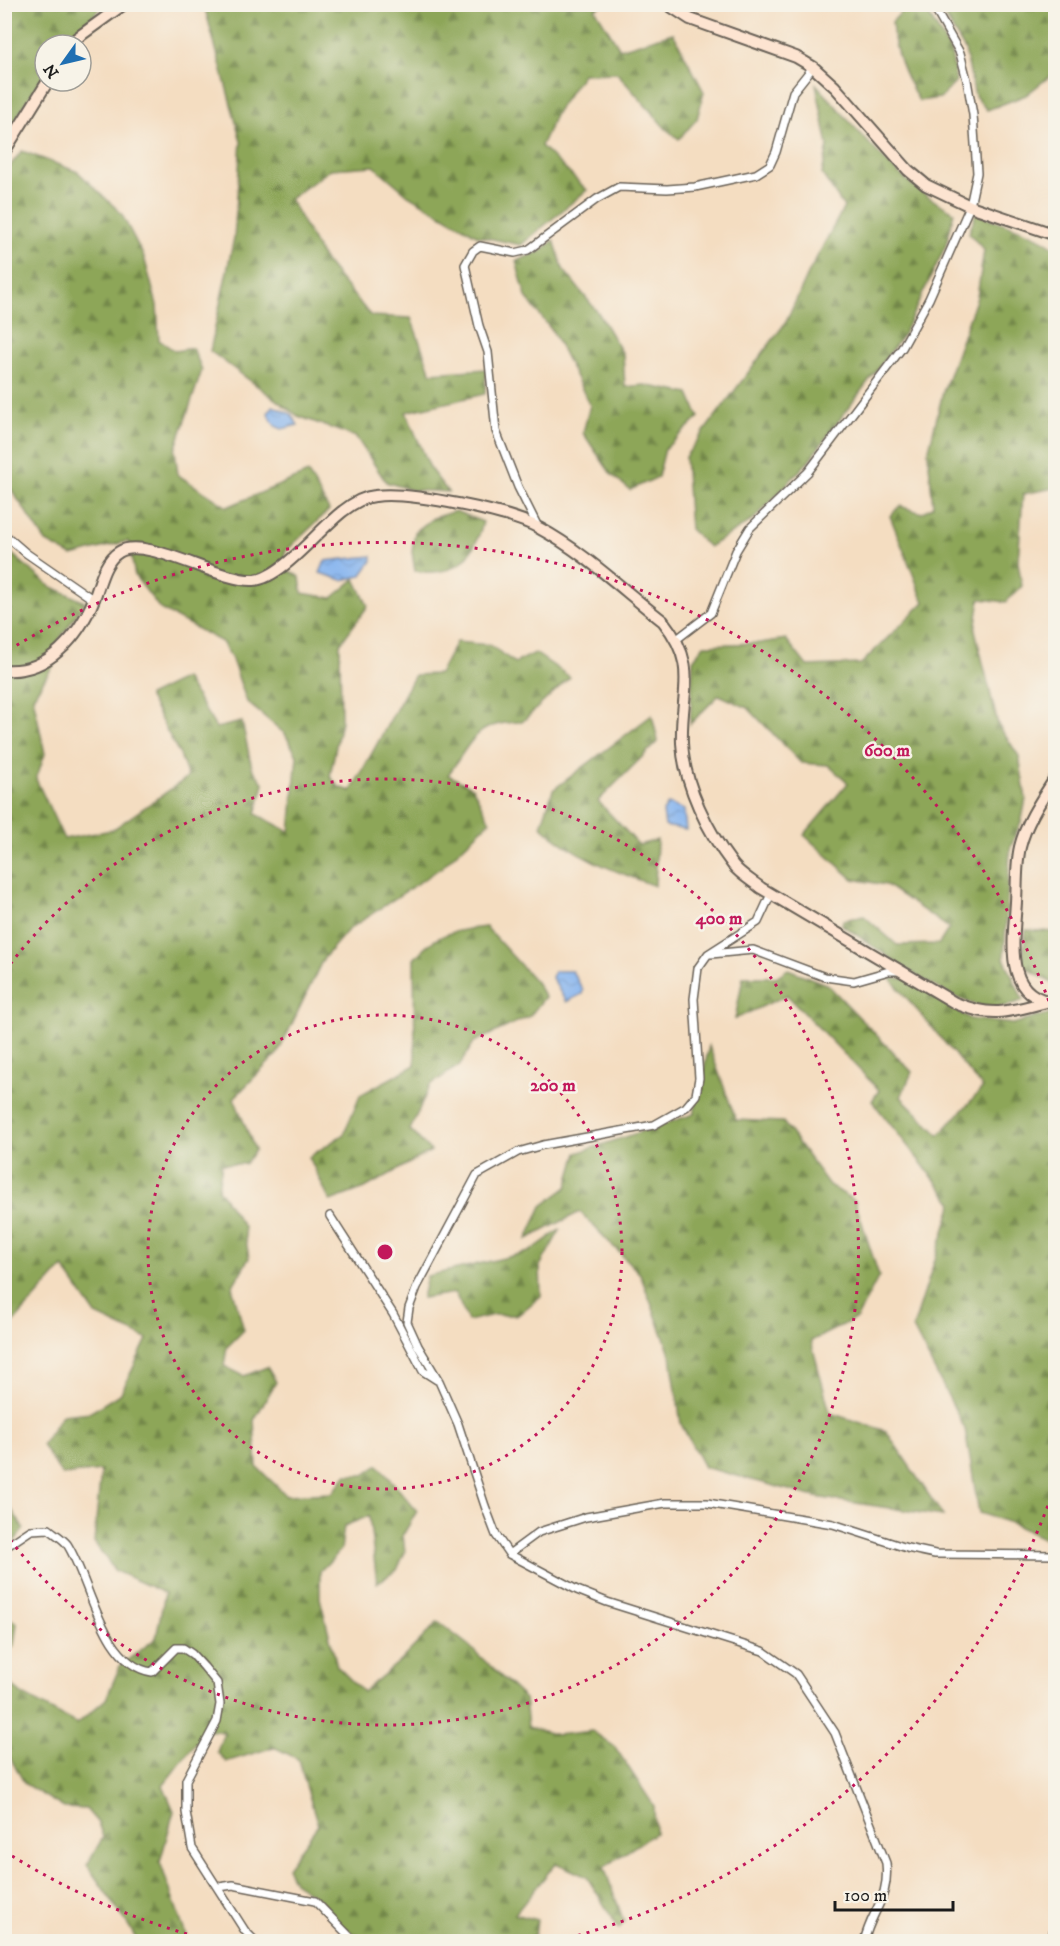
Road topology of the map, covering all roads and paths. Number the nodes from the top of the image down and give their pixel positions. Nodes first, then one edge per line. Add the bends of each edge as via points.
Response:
1 (124, 4) edge
2 (667, 4) edge
3 (932, 4) edge
4 (84, 33) edge
5 (813, 67) junction
6 (41, 93) edge
7 (4, 152) edge
8 (970, 206) junction
9 (1056, 235) edge
10 (538, 527) junction
11 (4, 534) edge
12 (94, 600) junction
13 (677, 639) junction
14 (4, 670) edge
15 (1056, 777) edge
16 (771, 894) junction
17 (708, 954) junction
18 (903, 971) junction
19 (1051, 1002) edge
20 (330, 1216) dead end
21 (440, 1382) junction
22 (4, 1548) edge
23 (509, 1554) junction
24 (1056, 1555) edge
25 (219, 1887) junction
26 (1056, 1912) edge
27 (256, 1941) edge
28 (355, 1941) edge
29 (864, 1941) edge
30 (1052, 1941) edge

1 - 4 street
2 - 5 street via 690,19 796,57
3 - 8 street via 960,53 967,80 977,173
5 - 8 street via 926,185
5 - 10 street via 793,92 770,165 756,174 668,189 619,187 528,250 515,253 480,246 472,251 465,265 488,352 496,431
6 - 7 street
8 - 9 street
8 - 13 street via 929,299 902,348 808,472 750,528 736,551 711,613
10 - 12 street via 491,510 375,496 342,512 265,578 246,580 142,547 124,549 112,558
10 - 13 street via 663,621
11 - 12 street
12 - 14 street via 60,652 30,668
13 - 16 street via 684,656 686,680 682,743 694,794 734,866
15 - 19 street via 1019,849 1013,946 1019,980 1029,992
16 - 17 street via 758,922
16 - 18 street
17 - 18 street via 753,950 825,977 854,981
17 - 21 street via 698,968 694,984 699,1078 696,1095 687,1107 654,1125 518,1152 491,1165 470,1185 409,1308 407,1322
18 - 19 street via 975,1011 996,1014
20 - 21 street via 393,1314 423,1371
21 - 23 street via 484,1506
22 - 25 street via 31,1530 49,1529 73,1555 120,1654 152,1672 176,1648 183,1648 217,1683 217,1721 186,1780 186,1812 192,1848
23 - 24 street via 539,1532 586,1517 665,1503 706,1503 823,1522 935,1554
23 - 29 street via 607,1602 763,1651 796,1674 835,1733 886,1863 884,1897
25 - 27 street via 245,1931
25 - 28 street via 233,1885 315,1901
26 - 30 street

